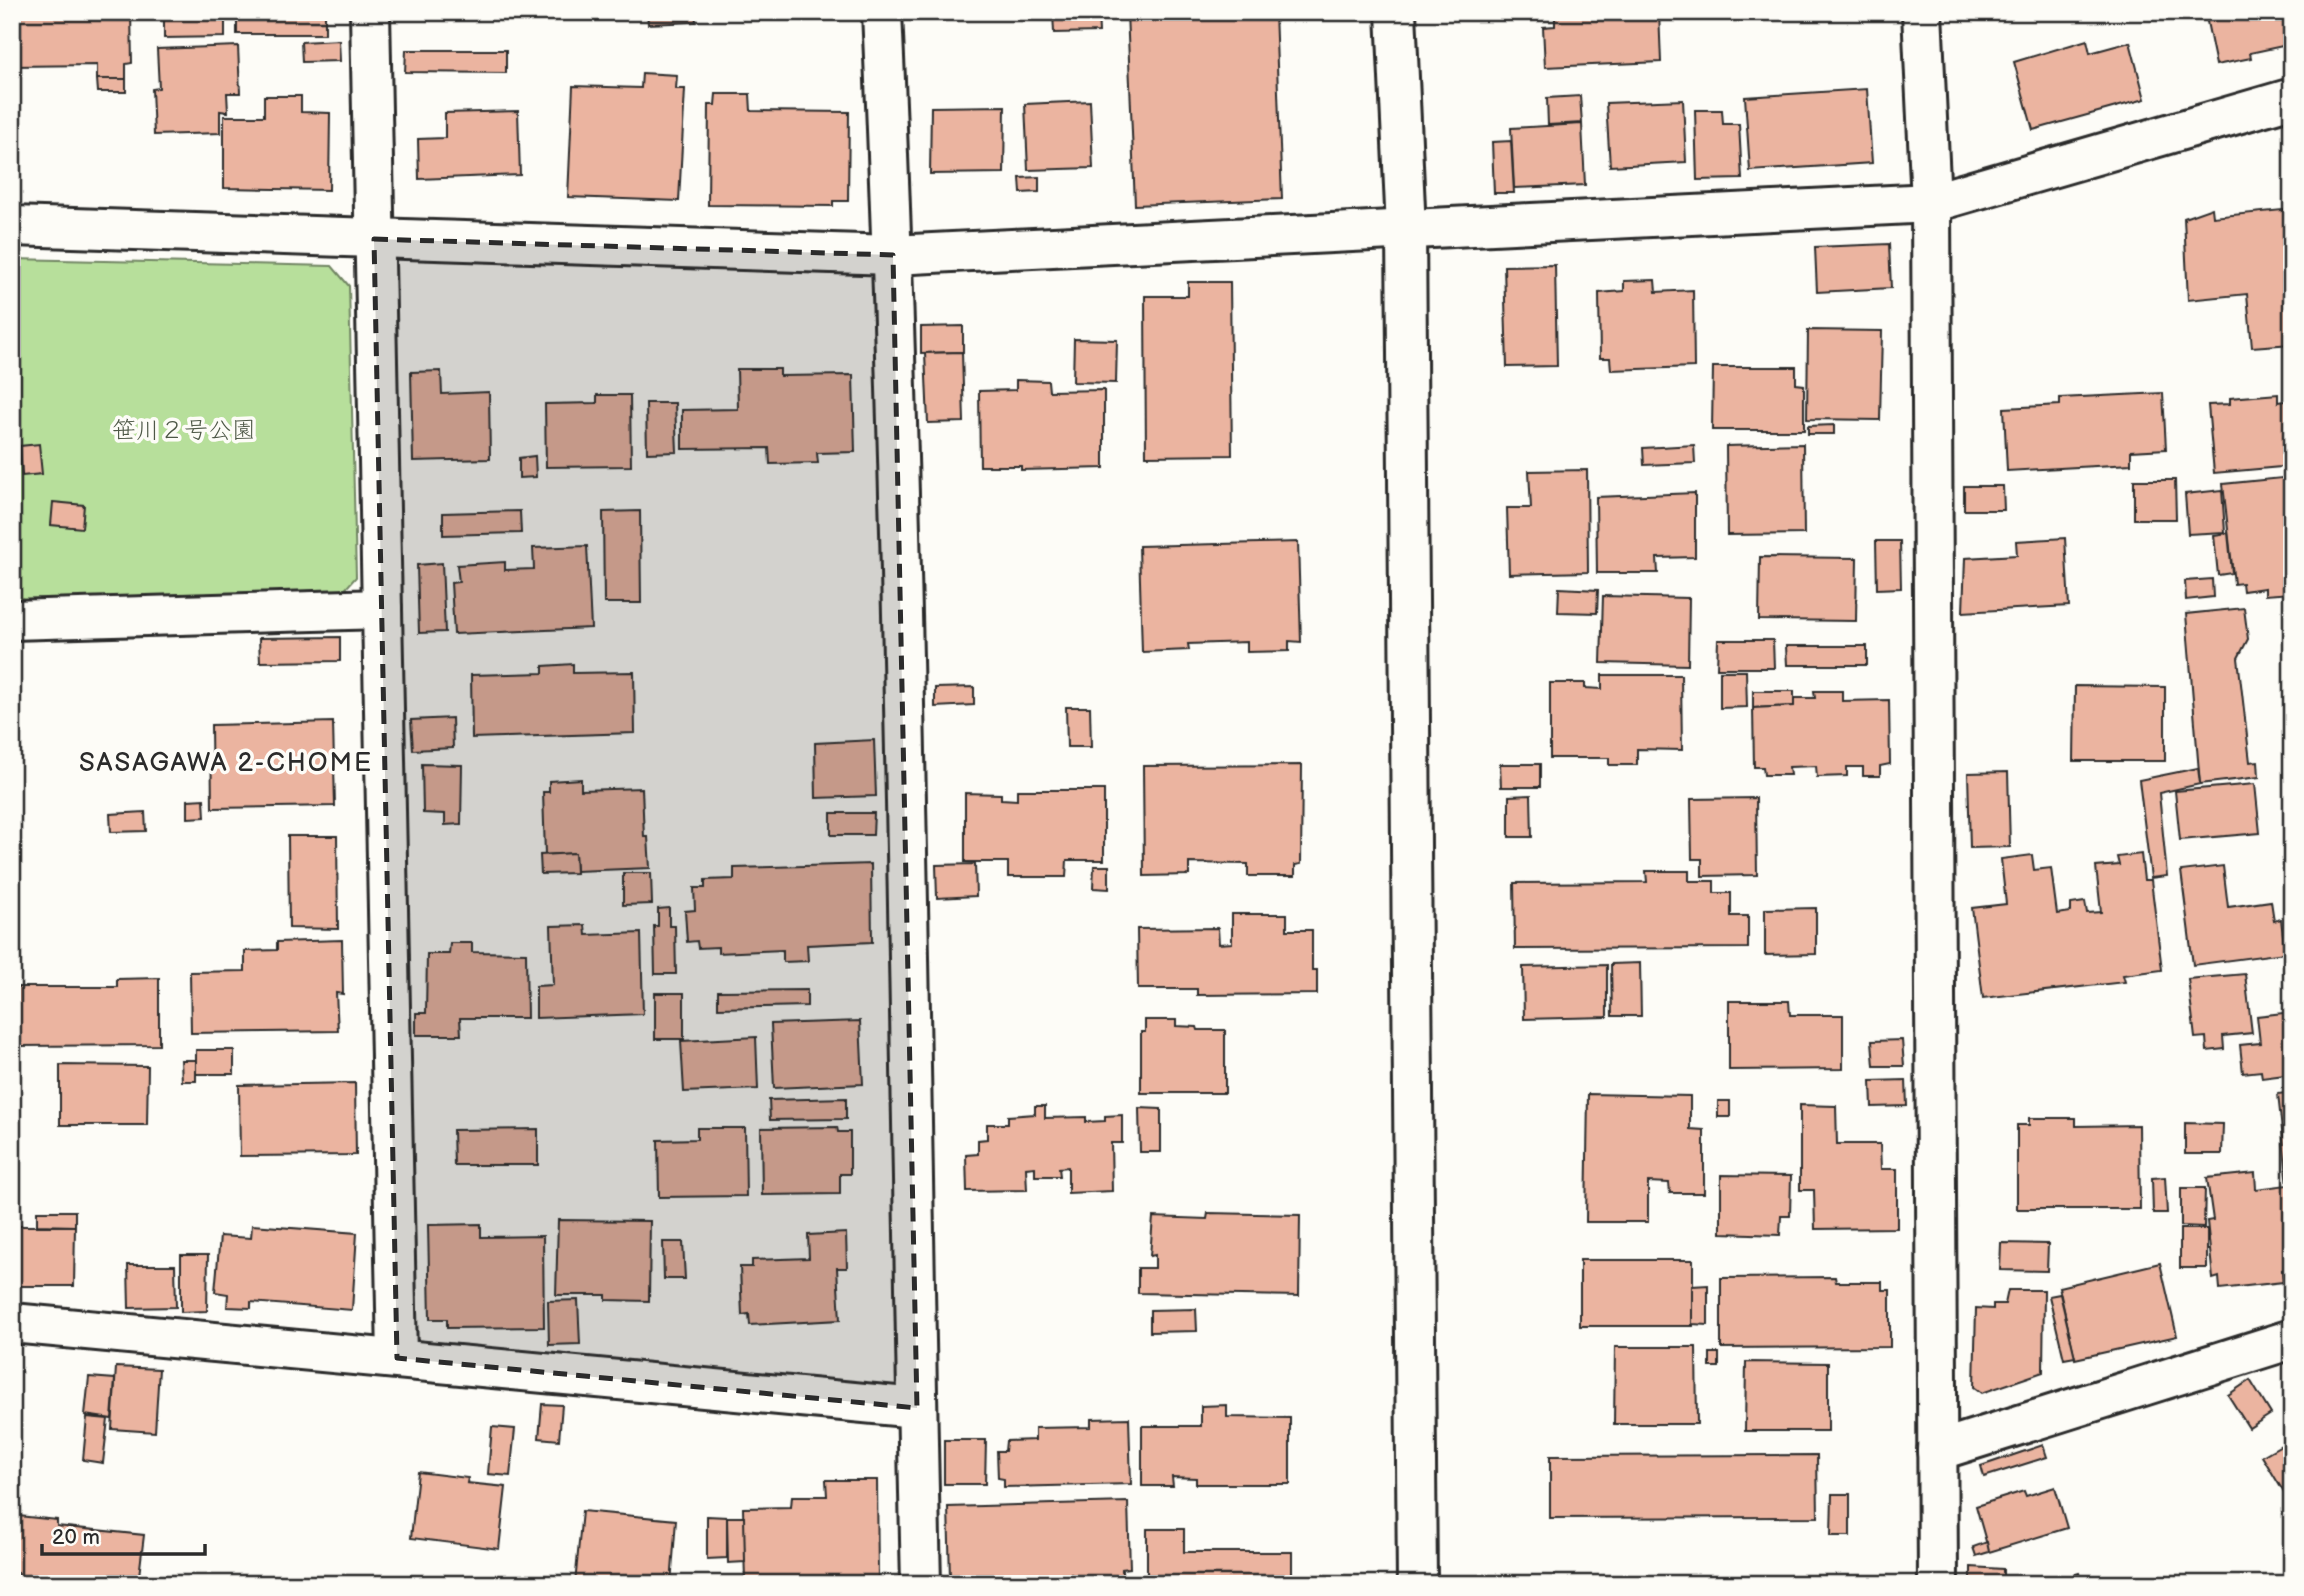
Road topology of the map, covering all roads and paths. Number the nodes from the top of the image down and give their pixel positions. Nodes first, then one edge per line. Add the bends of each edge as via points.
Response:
1 (370, 12) edge
2 (882, 12) edge
3 (1396, 12) edge
4 (1922, 12) edge
5 (2292, 98) edge
6 (1931, 202) junction
7 (12, 226) edge
8 (1406, 230) junction
9 (374, 239) junction
10 (893, 255) junction
11 (382, 609) junction
12 (12, 620) edge
13 (12, 1323) edge
14 (2292, 1339) edge
15 (397, 1358) junction
16 (917, 1408) junction
17 (1937, 1451) junction
18 (921, 1584) edge
19 (1417, 1584) edge
20 (1938, 1584) edge

1 - 9 street
2 - 10 street
3 - 8 street
4 - 6 street
5 - 6 street
6 - 8 street
6 - 17 street
7 - 9 street
8 - 10 street
8 - 19 street
9 - 10 street
9 - 11 street
10 - 16 street
11 - 12 street
11 - 15 street
13 - 15 street
14 - 17 street
15 - 16 street
16 - 18 street
17 - 20 street

